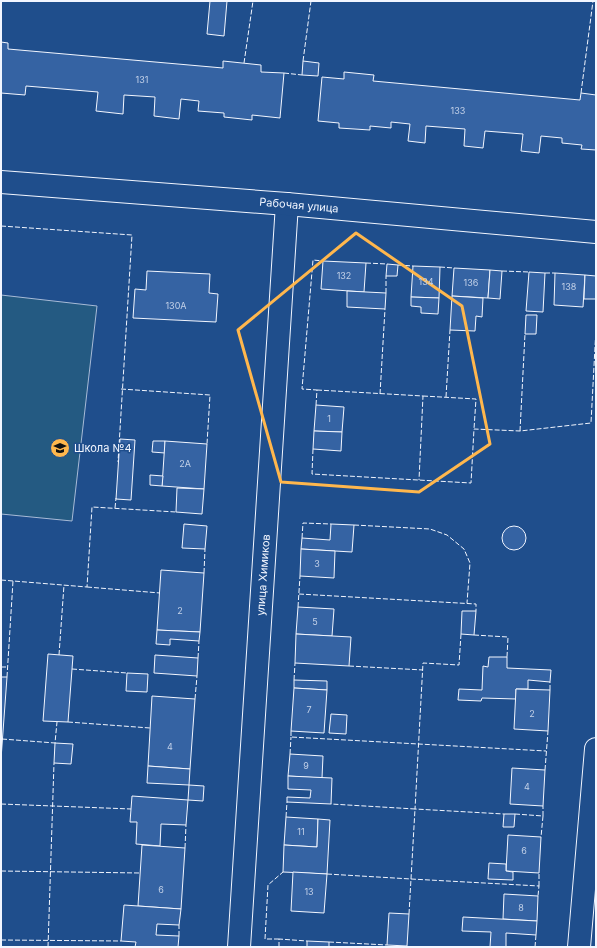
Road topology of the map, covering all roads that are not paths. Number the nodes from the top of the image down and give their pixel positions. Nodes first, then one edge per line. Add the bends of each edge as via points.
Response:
1 (1, 182) edge
2 (287, 204) junction
3 (596, 232) edge
4 (596, 749) edge
5 (239, 947) edge
6 (579, 947) edge

1 - 2 street, Рабочая улица
2 - 3 street, Рабочая улица
2 - 5 street, улица Химиков
4 - 6 street

